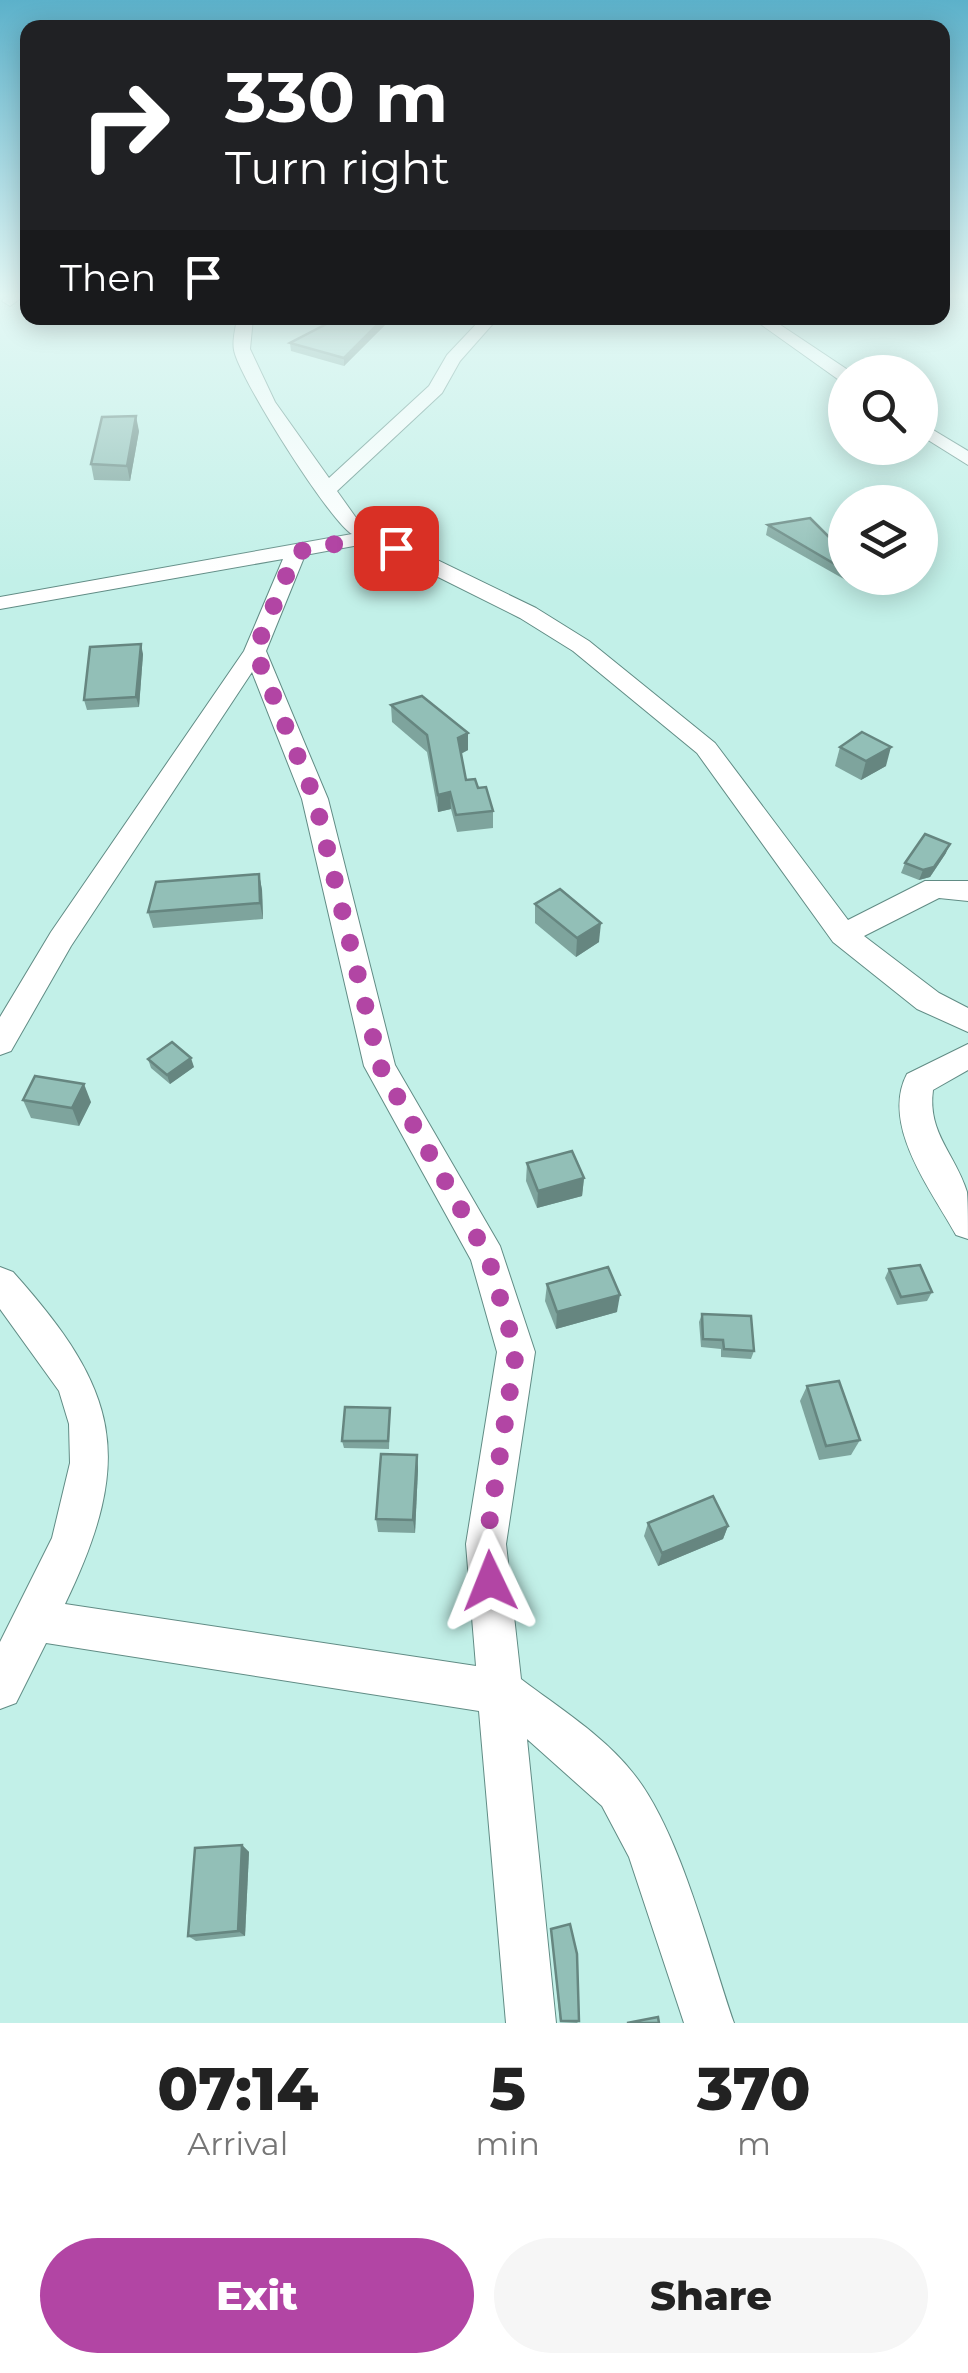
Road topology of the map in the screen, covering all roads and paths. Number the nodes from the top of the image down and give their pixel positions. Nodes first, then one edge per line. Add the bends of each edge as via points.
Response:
1 (260, 389) edge
2 (434, 389) edge
3 (938, 439) edge
4 (968, 460) edge
5 (326, 491) junction
6 (369, 537) junction
7 (296, 552) junction
8 (0, 603) edge
9 (255, 651) junction
10 (968, 891) edge
11 (844, 935) junction
12 (968, 1020) edge
13 (0, 1043) edge
14 (968, 1056) edge
15 (968, 1224) edge
16 (0, 1283) edge
17 (32, 1620) junction
18 (0, 1686) edge
19 (501, 1692) junction
20 (531, 2023) edge
21 (709, 2023) edge

1 - 5 street
2 - 5 street
3 - 4 street
5 - 6 street
6 - 7 street
6 - 11 street via 528,613 581,646 706,748
7 - 8 street
7 - 9 street
9 - 13 street via 60,939
9 - 19 street via 315,799 380,1066 488,1257 516,1352 486,1544
10 - 11 street via 935,888
11 - 12 street via 928,1001
14 - 15 street via 918,1083 913,1098 915,1120
16 - 17 street via 78,1387 92,1433 84,1501
17 - 18 street
17 - 19 street
19 - 20 street
19 - 21 street via 572,1744 618,1790 649,1847

